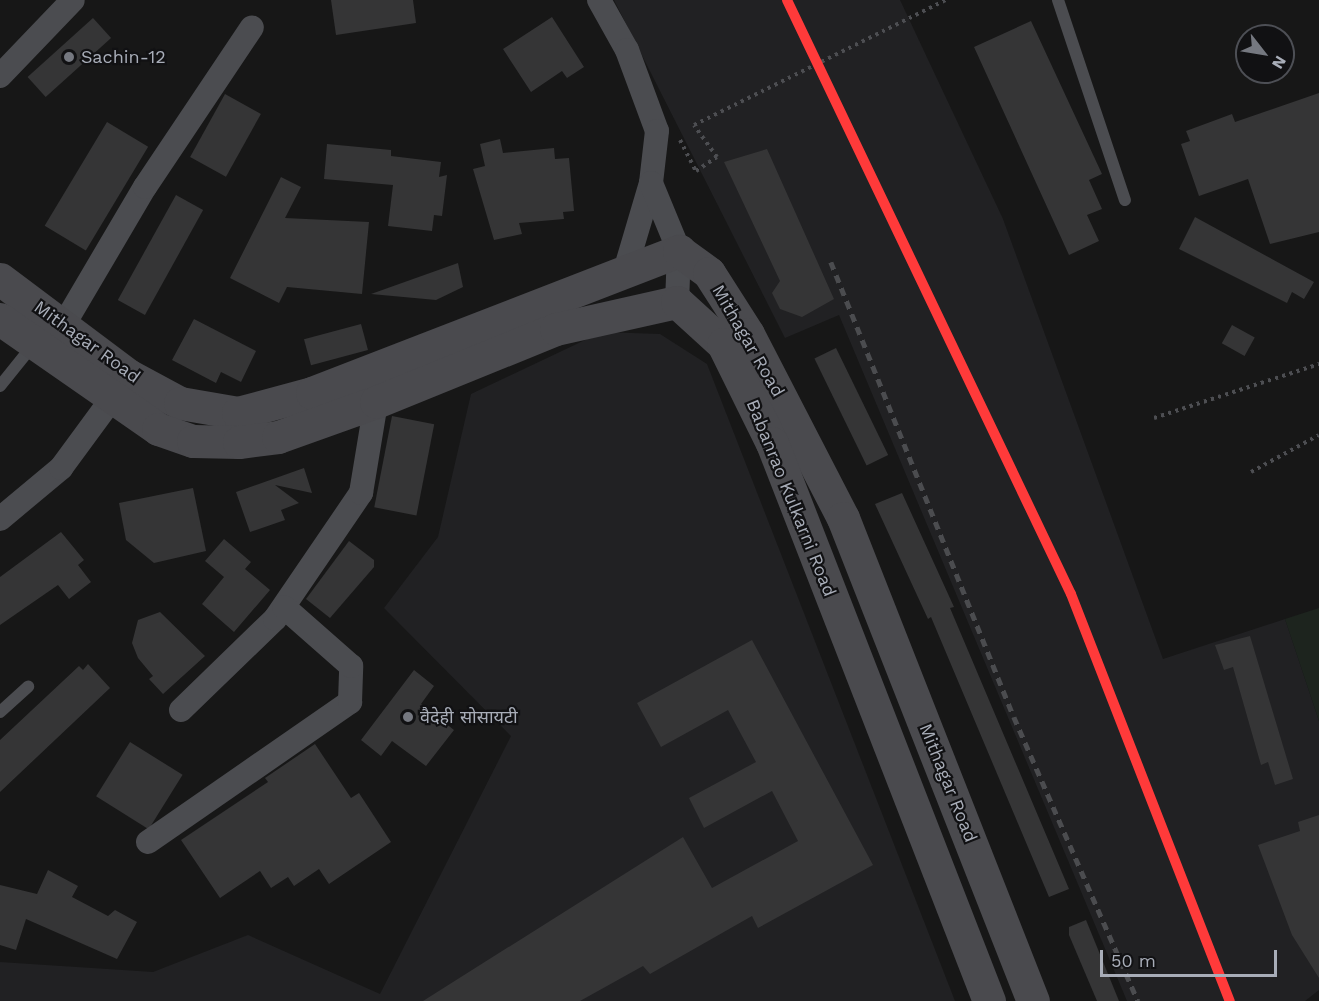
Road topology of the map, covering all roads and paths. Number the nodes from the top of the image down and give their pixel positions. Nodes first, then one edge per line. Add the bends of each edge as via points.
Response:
1 (73, 0) edge
2 (599, 0) edge
3 (946, 0) edge
4 (1058, 0) edge
5 (252, 27) dead end
6 (0, 76) edge
7 (681, 140) dead end
8 (651, 183) junction
9 (1125, 200) dead end
10 (679, 251) junction
11 (625, 271) junction
12 (0, 279) edge
13 (677, 302) junction
14 (0, 319) edge
15 (63, 326) junction
16 (34, 344) junction
17 (1319, 364) edge
18 (0, 386) edge
19 (120, 388) junction
20 (376, 402) junction
21 (1154, 418) dead end
22 (1319, 435) edge
23 (1251, 472) dead end
24 (0, 519) edge
25 (284, 607) junction
26 (28, 687) dead end
27 (181, 710) dead end
28 (0, 712) edge
29 (148, 842) dead end
30 (989, 1001) edge
31 (1033, 1001) edge

1 - 6 street
2 - 8 street via 627,50 657,131
3 - 7 path via 694,125 717,157 696,171
4 - 9 lane
5 - 15 street via 145,187
8 - 10 street
8 - 11 street
10 - 11 street, Mithagar Road
10 - 13 street
10 - 31 street, Mithagar Road via 709,273 748,334 843,518
11 - 19 street, Mithagar Road via 312,393 238,413
12 - 15 street, Mithagar Road
13 - 20 street via 556,329
13 - 30 street, Babanrao Kulkarni Road via 723,344 772,443
14 - 16 street, Mithagar Road
15 - 19 street, Mithagar Road
16 - 18 lane
16 - 19 street, Mithagar Road
17 - 21 path
19 - 20 street via 158,429 194,441 239,442 278,437
19 - 24 street via 61,468
20 - 25 street via 361,493
22 - 23 path
25 - 27 street
25 - 29 street via 351,666 350,702
26 - 28 lane

